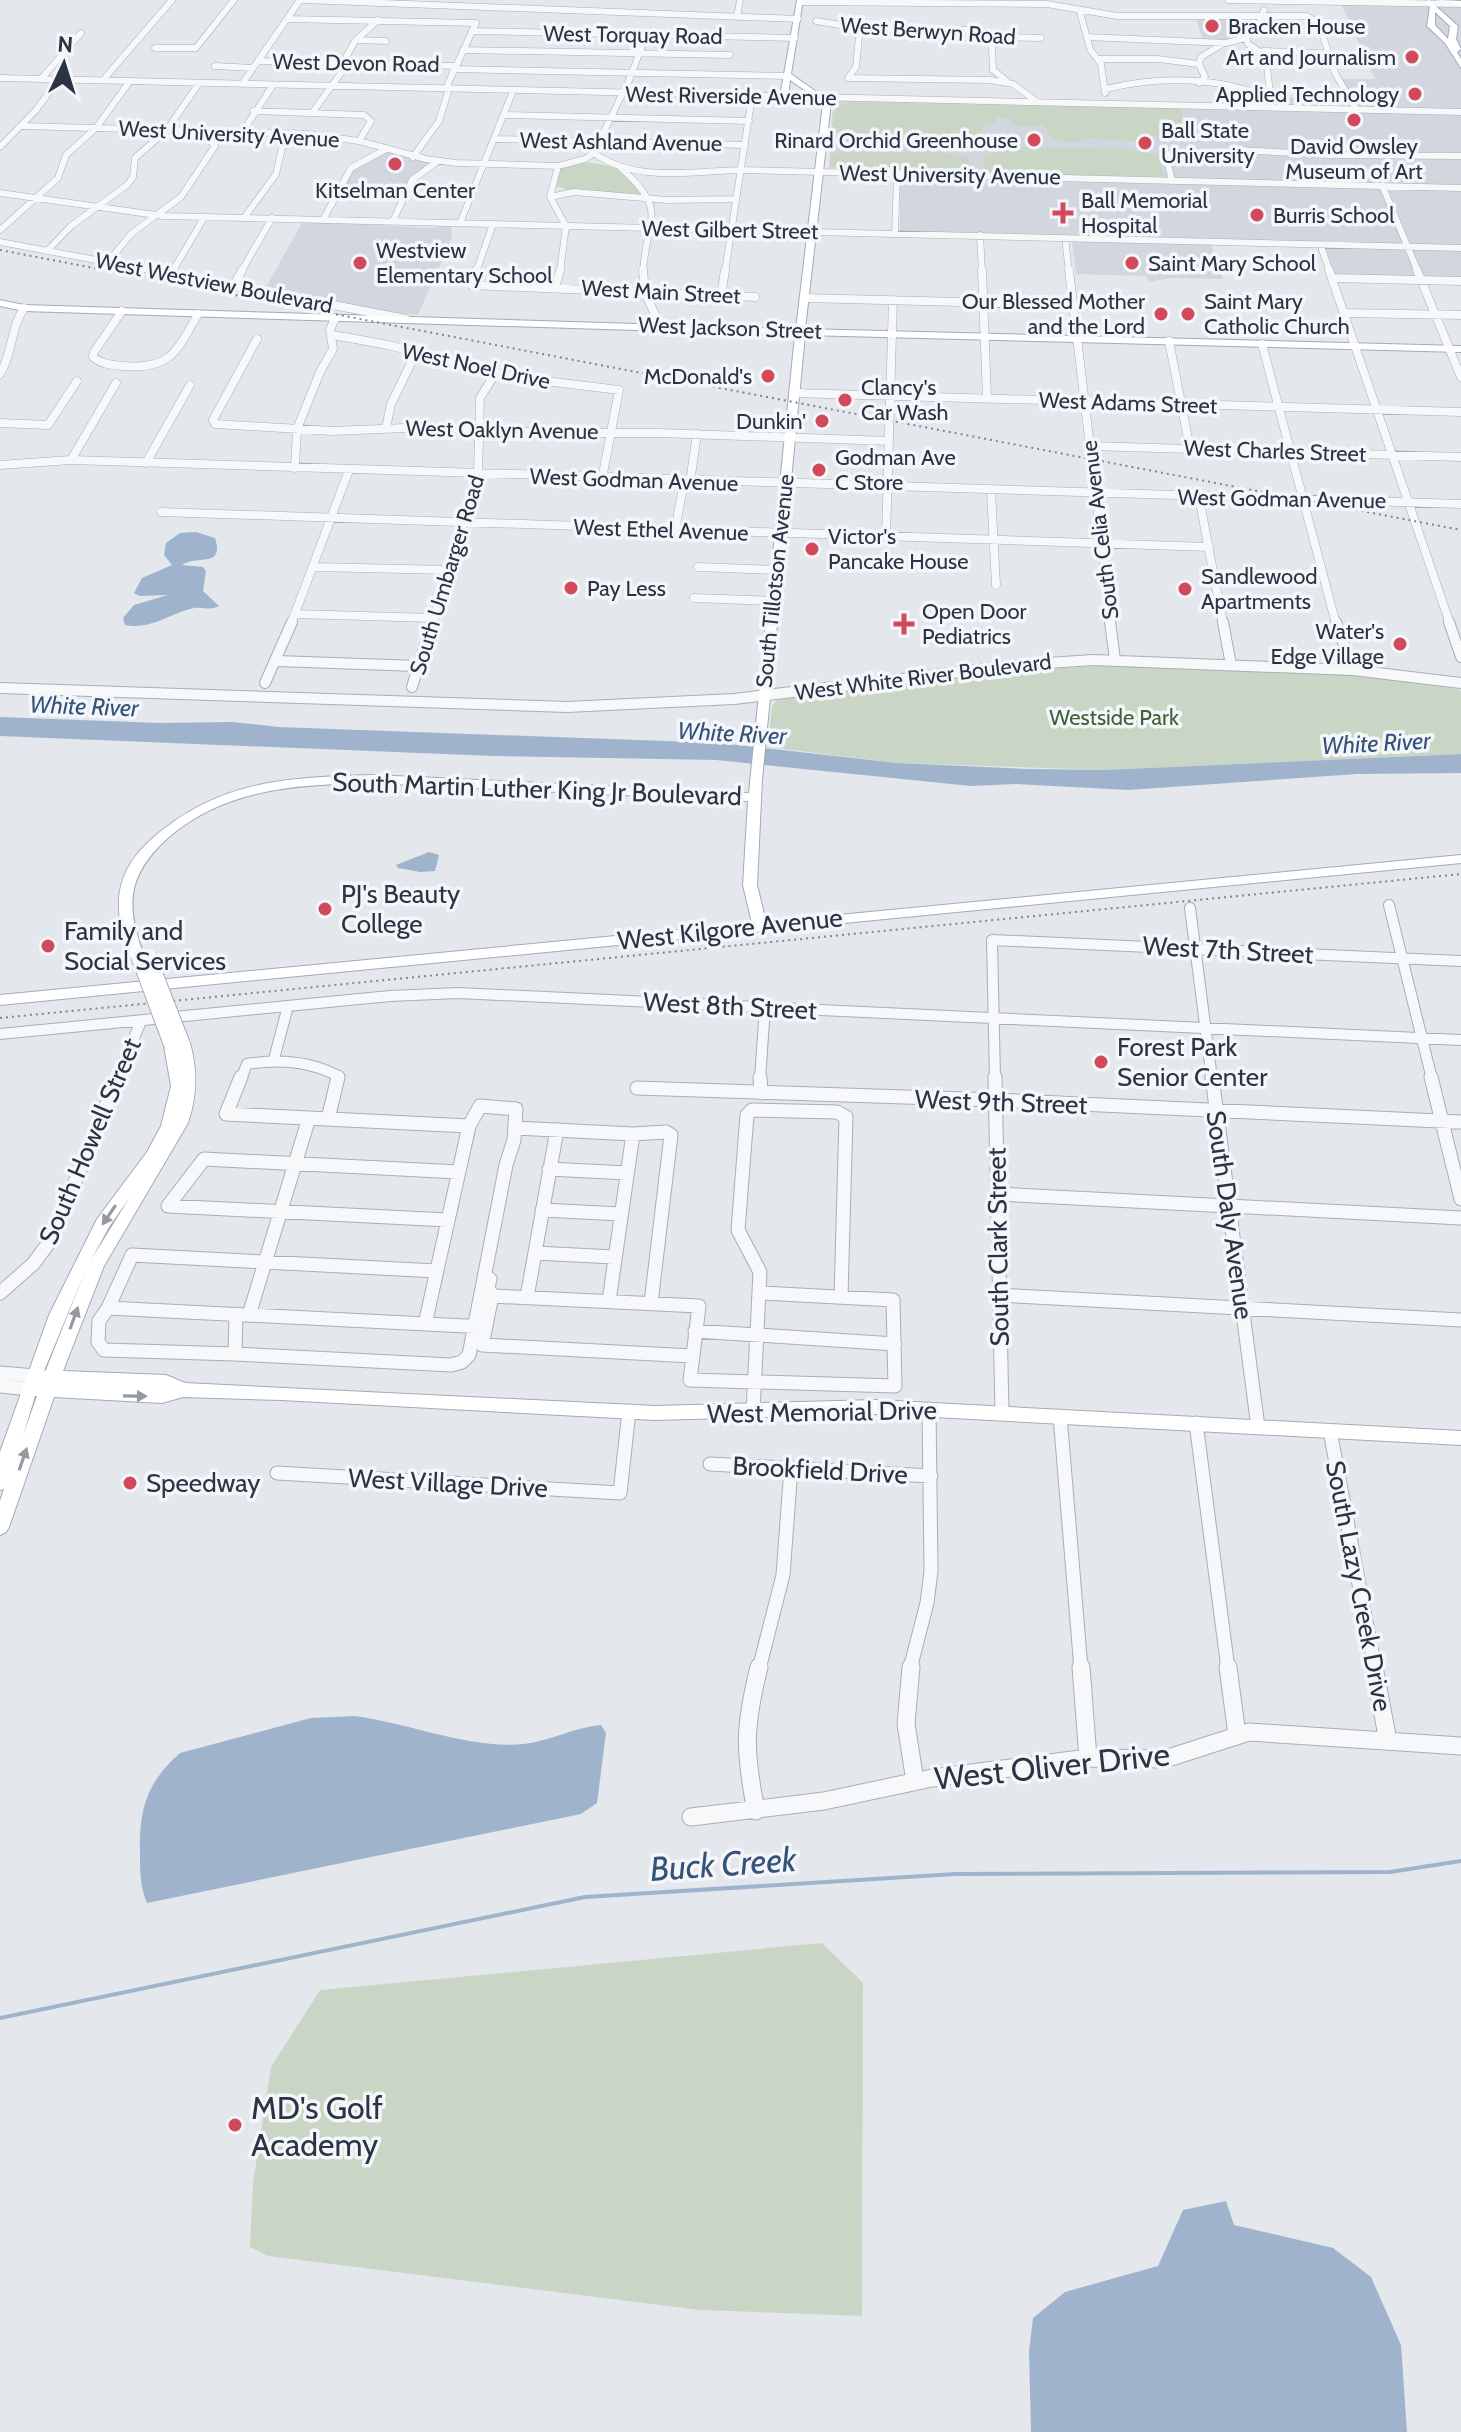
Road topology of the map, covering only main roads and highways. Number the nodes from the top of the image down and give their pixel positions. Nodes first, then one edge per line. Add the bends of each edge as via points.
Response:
1 (800, 1) edge
2 (1432, 3) edge
3 (1461, 3) edge
4 (1461, 54) edge
5 (1461, 66) edge
6 (789, 76) junction
7 (784, 97) road end
8 (3, 306) edge
9 (801, 330) junction
10 (1455, 349) edge
11 (754, 776) junction
12 (704, 794) junction
13 (755, 798) junction
14 (1461, 859) edge
15 (760, 926) junction
16 (143, 957) junction
17 (0, 1000) edge
18 (41, 1383) junction
19 (1461, 1438) edge
20 (0, 1483) edge
21 (0, 1527) edge

1 - 6 main road
2 - 3 main road
2 - 4 main road via 1454,26 1452,39
2 - 5 main road via 1431,26
6 - 7 main road
6 - 9 main road, South Tillotson Avenue via 827,102
8 - 9 main road, West Jackson Street
9 - 10 main road, West Jackson Street
9 - 11 main road, South Tillotson Avenue
11 - 12 main road via 736,789
11 - 13 main road, South Tillotson Avenue
12 - 13 main road, South Martin Luther King Jr Boulevard
12 - 16 main road, South Martin Luther King Jr Boulevard via 336,779 241,793 177,824 134,868 123,915
13 - 15 main road, South Tillotson Avenue via 750,885
13 - 16 main road, South Martin Luther King Jr Boulevard via 334,785 261,794 197,819 151,859 133,902
14 - 15 main road, West Kilgore Avenue
15 - 17 main road, West Kilgore Avenue
16 - 18 main road, South Martin Luther King Jr Boulevard, bridge via 191,1081 186,1112 96,1265
18 - 19 main road, West Memorial Drive via 162,1396 183,1390 629,1411 929,1409
18 - 20 main road via 13,1435
21 -> 18 main road

